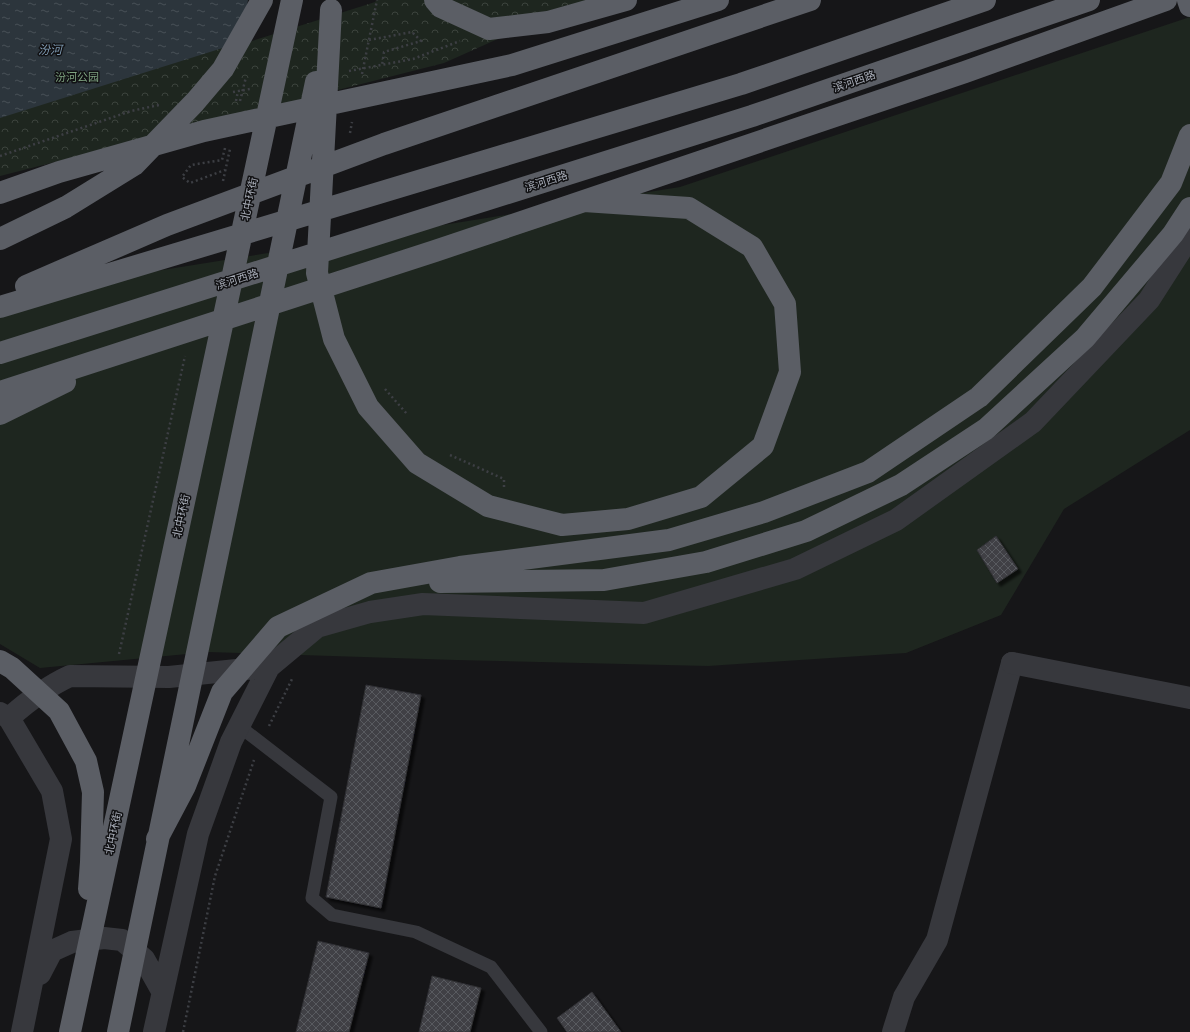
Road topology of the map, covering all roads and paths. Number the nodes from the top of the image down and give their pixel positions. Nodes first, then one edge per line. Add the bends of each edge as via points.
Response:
1 (262, 0) edge
2 (292, 0) edge
3 (435, 0) edge
4 (626, 0) edge
5 (718, 0) edge
6 (810, 0) edge
7 (985, 0) edge
8 (1089, 0) edge
9 (1166, 0) edge
10 (1188, 0) edge
11 (332, 5) edge
12 (1190, 6) edge
13 (369, 40) dead end
14 (382, 65) dead end
15 (1190, 135) edge
16 (222, 160) dead end
17 (225, 170) dead end
18 (0, 193) edge
19 (584, 201) junction
20 (1190, 208) edge
21 (35, 222) junction
22 (0, 232) edge
23 (1190, 236) edge
24 (0, 239) edge
25 (0, 298) edge
26 (0, 307) edge
27 (135, 348) junction
28 (0, 353) edge
29 (383, 386) dead end
30 (0, 392) edge
31 (175, 401) dead end
32 (0, 414) edge
33 (411, 420) dead end
34 (448, 454) dead end
35 (504, 478) dead end
36 (371, 583) junction
37 (0, 661) edge
38 (269, 667) junction
39 (294, 675) dead end
40 (114, 677) junction
41 (1190, 698) edge
42 (5, 716) edge
43 (239, 726) junction
44 (261, 744) junction
45 (157, 839) junction
46 (83, 971) junction
47 (31, 991) junction
48 (162, 991) junction
49 (22, 1032) edge
50 (70, 1032) edge
51 (118, 1032) edge
52 (154, 1032) edge
53 (183, 1032) edge
54 (541, 1032) edge
55 (893, 1032) edge

1 - 21 highway via 223,69 134,165 66,208
2 - 46 highway, 北中环街
3 - 4 highway via 441,6 489,29 548,22
5 - 18 highway via 512,65 204,131 59,172
6 - 25 highway via 376,147 167,225
7 - 26 highway via 741,84
8 - 28 highway, 滨河西路 via 752,116
9 - 19 highway via 965,72
10 - 12 highway
11 - 19 highway via 317,273 334,339 368,407 417,463 488,506 562,525 628,519 701,497 763,446 790,372 785,304 752,247 689,208
11 - 45 highway
13 - 14 path via 412,32 421,41 384,52
15 - 36 highway via 1171,183 1092,288 979,397 868,472 764,512 669,540 460,567
16 - 17 path via 191,165 182,176 190,183
19 - 27 highway
20 - 36 highway via 1172,234 1085,338 986,429 901,485 806,531 706,562 604,580
21 - 22 highway
21 - 24 highway
23 - 38 street via 1149,300 1033,422 896,520 795,569 644,613 423,604 370,612 317,627
27 - 30 highway
27 - 32 highway
29 - 33 path
31 - 40 path
34 - 35 path
36 - 45 highway via 278,627 222,692 184,786
37 - 46 highway via 12,668 59,711 86,761 93,792
38 - 40 street via 169,677
38 - 43 street
39 - 44 path
40 - 42 street via 70,676 56,682
41 - 55 street via 1012,663 937,940 904,997
42 - 47 street via 52,792 61,840
43 - 44 lane
43 - 48 street via 198,834
44 - 53 path via 215,876
44 - 54 lane via 331,797 312,898 332,915 416,932 491,967
45 - 51 highway
46 - 50 highway, 北中环街
47 - 48 street via 52,951 72,942 104,938 122,940 144,959
47 - 49 street
48 - 52 street

